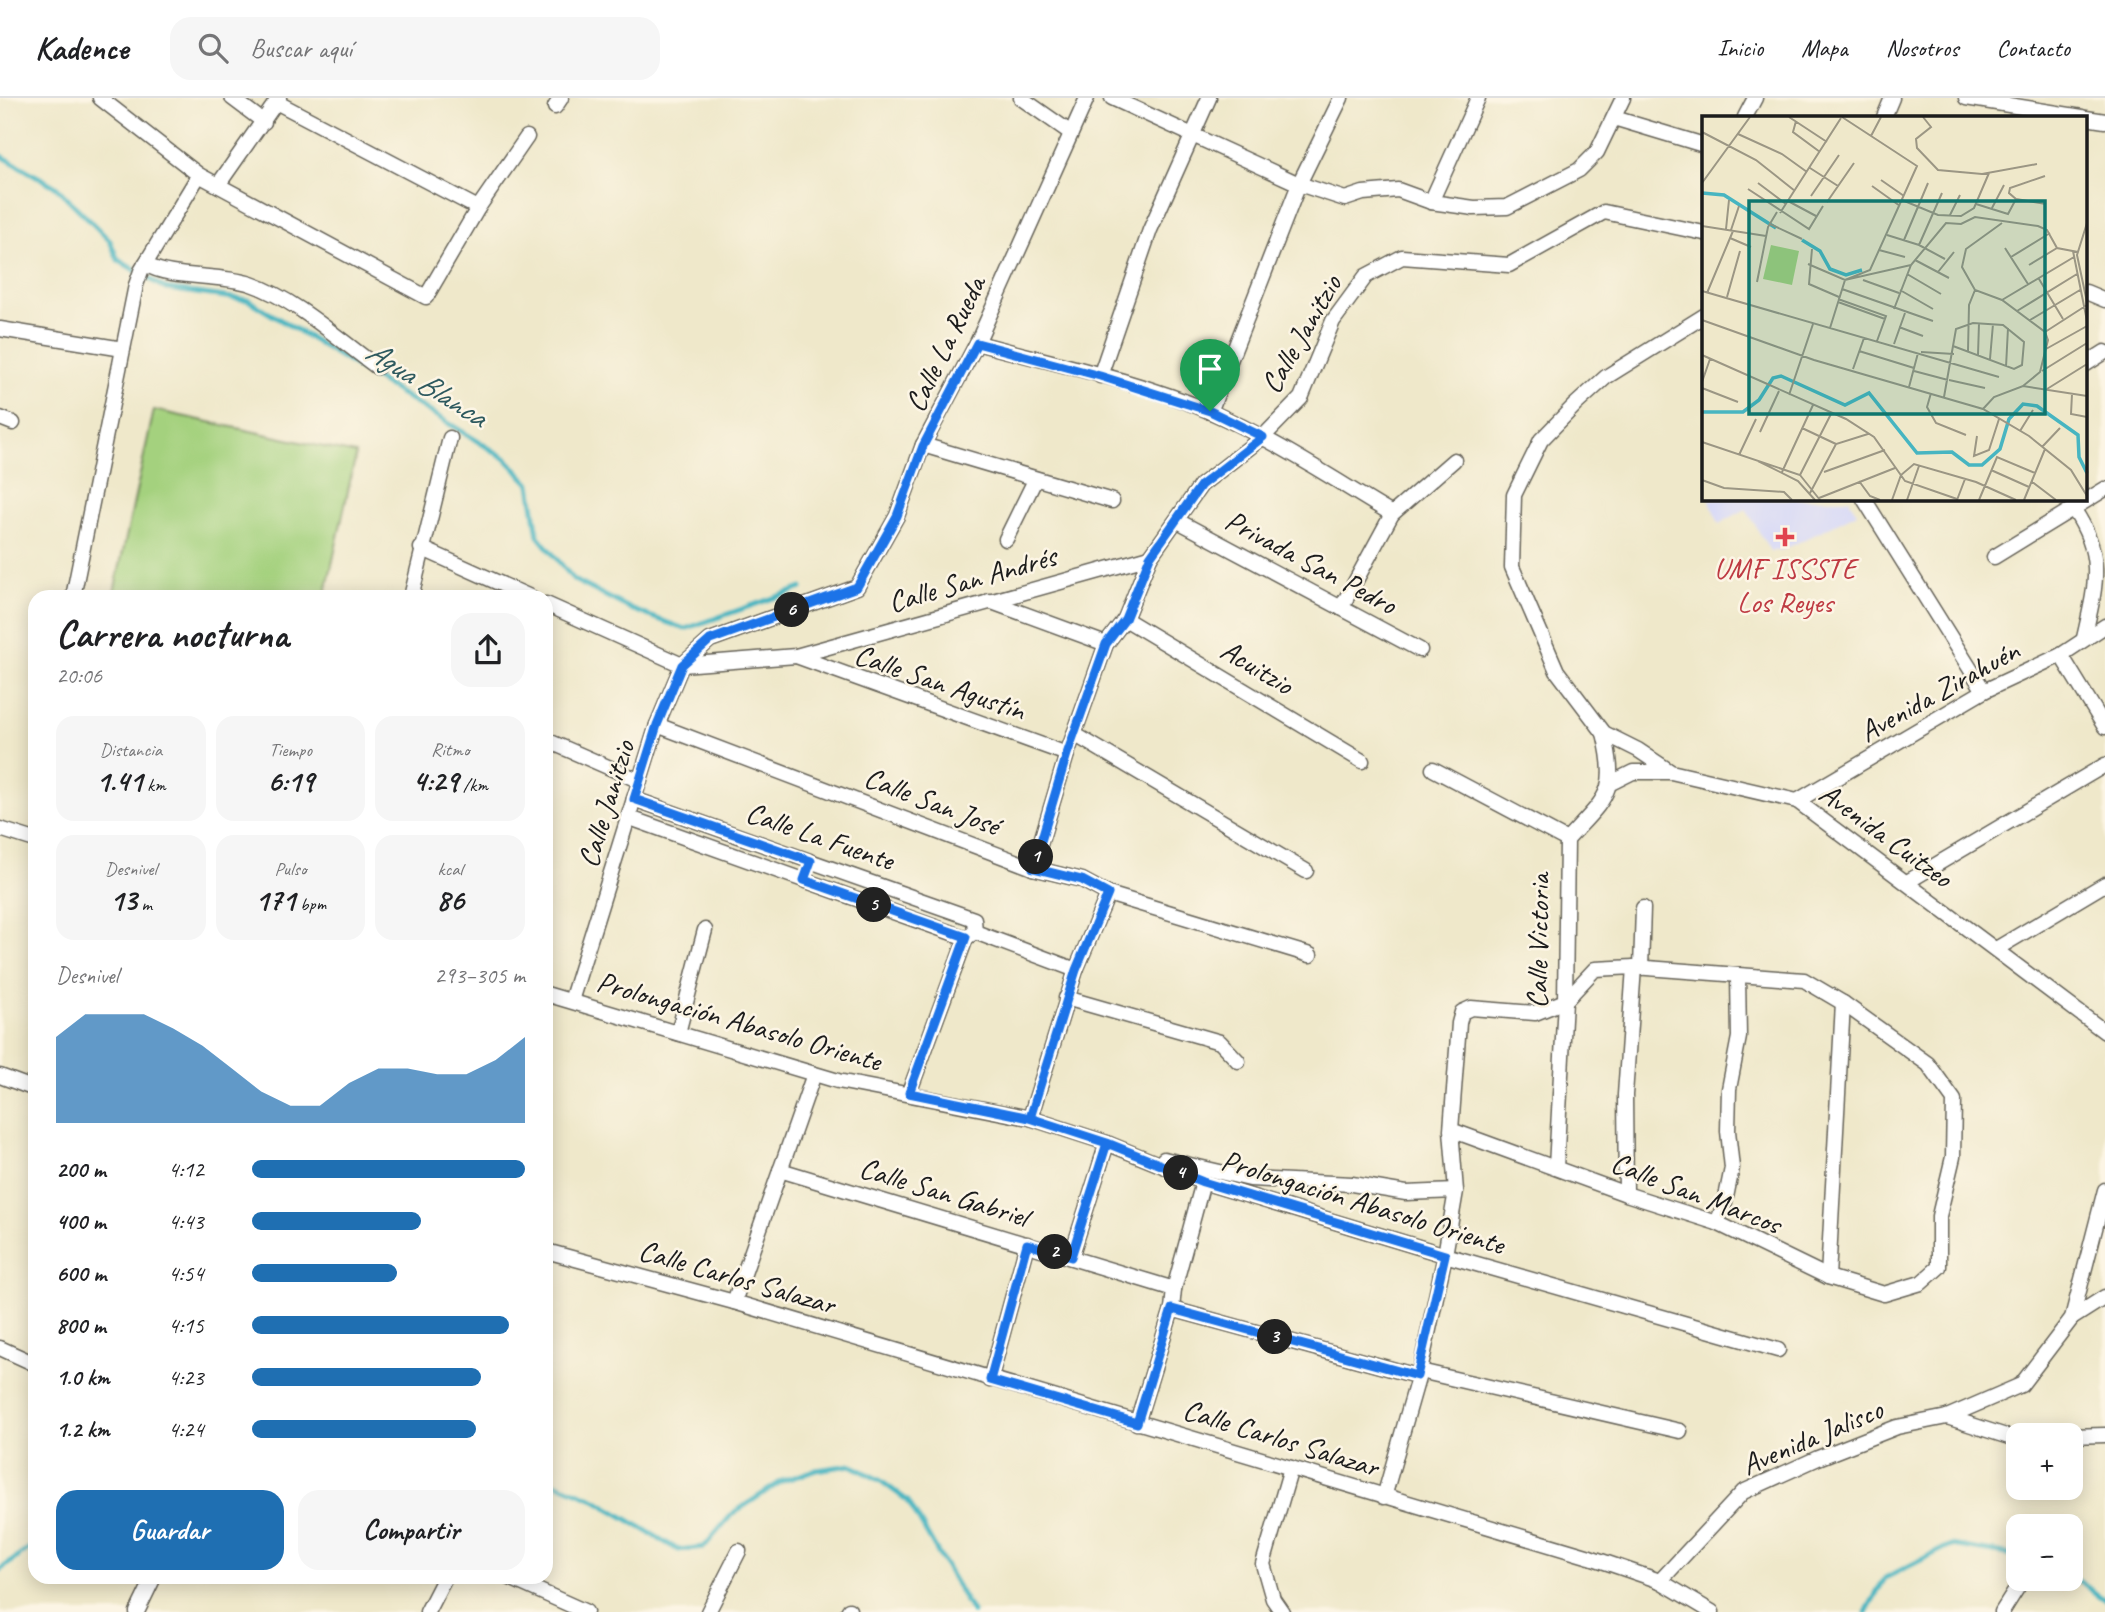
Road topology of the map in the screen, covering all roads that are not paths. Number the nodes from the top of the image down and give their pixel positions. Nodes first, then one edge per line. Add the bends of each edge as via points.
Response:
1 (100, 98) edge
2 (232, 98) edge
3 (1021, 98) edge
4 (1087, 98) edge
5 (1112, 98) edge
6 (1209, 98) edge
7 (1341, 98) edge
8 (1478, 98) edge
9 (1623, 98) edge
10 (1755, 98) edge
11 (1892, 98) edge
12 (1966, 98) edge
13 (277, 100) edge
14 (1746, 116) edge
15 (1884, 116) edge
16 (2072, 116) edge
17 (1614, 118) junction
18 (264, 122) junction
19 (1192, 132) junction
20 (1071, 133) junction
21 (527, 137) dead end
22 (1702, 144) edge
23 (199, 175) junction
24 (1298, 184) junction
25 (218, 185) junction
26 (1431, 202) junction
27 (478, 208) junction
28 (1702, 233) edge
29 (141, 273) junction
30 (2088, 293) edge
31 (2105, 300) edge
32 (1702, 317) edge
33 (0, 329) edge
34 (977, 343) junction
35 (123, 349) junction
36 (2105, 352) edge
37 (2088, 363) edge
38 (377, 367) dead end
39 (1100, 376) junction
40 (1210, 411) junction
41 (1263, 437) junction
42 (450, 438) dead end
43 (923, 446) junction
44 (1454, 460) dead end
45 (1035, 480) junction
46 (2105, 489) edge
47 (1866, 500) edge
48 (1112, 501) dead end
49 (2074, 510) junction
50 (1392, 514) junction
51 (1178, 521) junction
52 (1006, 539) dead end
53 (421, 548) junction
54 (1150, 557) junction
55 (1994, 557) dead end
56 (74, 590) edge
57 (412, 590) edge
58 (514, 590) edge
59 (989, 601) junction
60 (553, 607) edge
61 (1341, 608) junction
62 (1125, 619) junction
63 (2105, 626) edge
64 (2084, 638) junction
65 (1106, 644) junction
66 (1420, 650) dead end
67 (2061, 655) junction
68 (796, 656) junction
69 (682, 665) junction
70 (1984, 691) junction
71 (657, 725) junction
72 (2105, 727) edge
73 (1604, 733) junction
74 (1074, 734) junction
75 (553, 743) edge
76 (1067, 754) junction
77 (1362, 761) dead end
78 (2105, 765) edge
79 (1433, 769) dead end
80 (1671, 772) junction
81 (640, 781) junction
82 (1611, 783) junction
83 (634, 799) junction
84 (1797, 801) junction
85 (629, 818) junction
86 (0, 829) edge
87 (28, 838) edge
88 (1567, 840) junction
89 (811, 861) junction
90 (1033, 868) junction
91 (1306, 871) dead end
92 (804, 880) junction
93 (1907, 882) junction
94 (2105, 884) edge
95 (1108, 894) junction
96 (1643, 908) dead end
97 (705, 930) dead end
98 (971, 935) junction
99 (1996, 949) junction
100 (1310, 955) dead end
101 (1638, 968) junction
102 (1076, 970) junction
103 (1738, 976) junction
104 (553, 996) edge
105 (1066, 999) junction
106 (572, 1001) junction
107 (1565, 1001) junction
108 (1843, 1003) junction
109 (2105, 1030) edge
110 (678, 1033) junction
111 (1238, 1061) dead end
112 (814, 1074) junction
113 (0, 1076) edge
114 (28, 1086) edge
115 (909, 1093) junction
116 (1030, 1118) junction
117 (1451, 1130) junction
118 (1107, 1143) junction
119 (1132, 1153) junction
120 (1556, 1167) junction
121 (780, 1170) junction
122 (1203, 1182) junction
123 (2105, 1190) edge
124 (1455, 1191) junction
125 (1626, 1194) junction
126 (1717, 1223) junction
127 (1027, 1244) junction
128 (553, 1253) edge
129 (1445, 1255) junction
130 (1071, 1257) junction
131 (1828, 1277) junction
132 (1174, 1289) junction
133 (2105, 1297) edge
134 (734, 1301) junction
135 (1172, 1309) junction
136 (2072, 1318) junction
137 (0, 1348) edge
138 (1778, 1350) dead end
139 (28, 1361) edge
140 (1418, 1374) junction
141 (990, 1380) junction
142 (1947, 1417) junction
143 (1137, 1423) junction
144 (1680, 1431) dead end
145 (2105, 1435) edge
146 (2006, 1436) edge
147 (2083, 1436) edge
148 (1290, 1468) junction
149 (1384, 1497) junction
150 (738, 1550) dead end
151 (1660, 1581) junction
152 (150, 1584) edge
153 (441, 1584) edge
154 (524, 1584) edge
155 (2015, 1591) edge
156 (137, 1612) edge
157 (427, 1612) edge
158 (586, 1612) edge
159 (708, 1612) edge
160 (1282, 1612) edge
161 (1712, 1612) edge
162 (2003, 1612) edge

1 - 23 street
2 - 18 street
3 - 20 street
4 - 20 street, Calle La Rueda
5 - 19 street
6 - 19 street
7 - 24 street
8 - 26 street
9 - 17 street
10 - 14 street
11 - 15 street
12 - 16 street
13 - 18 street
13 - 27 street
17 - 22 street
17 - 26 street via 1597,152 1579,170 1507,207
18 - 25 street
19 - 24 street
19 - 39 street via 1150,230
20 - 34 street, Calle La Rueda
21 - 27 street
23 - 25 street
23 - 29 street
24 - 26 street via 1345,199 1398,190
24 - 40 street
25 - 27 street via 426,298
28 - 41 street, Calle Janitzio via 1604,212 1509,265 1402,257 1366,276 1333,320 1301,398
29 - 35 street
29 - 38 street via 215,275 252,284 288,302
30 - 31 street
32 - 73 street, Avenida Cuitzeo via 1606,377 1541,440 1514,495 1513,567 1557,671
33 - 35 street
34 - 39 street
34 - 43 street, Calle La Rueda
35 - 56 street
36 - 37 street
39 - 40 street
40 - 41 street
41 - 50 street
41 - 51 street, Calle Janitzio via 1201,485
42 - 53 street
43 - 45 street
43 - 69 street, Calle La Rueda via 897,516 857,587 710,640
44 - 50 street
45 - 48 street
45 - 52 street
46 - 49 street
47 - 70 street
49 - 55 street
49 - 64 street via 2098,549 2098,577
50 - 61 street
51 - 54 street, Calle Janitzio
51 - 61 street, Privada San Pedro
53 - 57 street
53 - 58 street
54 - 59 street, Calle San Andrés
54 - 62 street, Calle Janitzio
59 - 65 street
59 - 68 street, Calle San Andrés
60 - 69 street
61 - 66 street, Privada San Pedro
62 - 65 street, Calle Janitzio
62 - 77 street, Acuitzio
63 - 64 street, Avenida Zirahuén
64 - 67 street, Avenida Zirahuén
65 - 74 street, Calle Janitzio
67 - 70 street, Avenida Zirahuén
67 - 72 street
68 - 69 street, Calle San Andrés
68 - 76 street, Calle San Agustín
69 - 71 street, Calle Janitzio
70 - 84 street, Avenida Zirahuén
71 - 81 street, Calle Janitzio
71 - 90 street, Calle San José
73 - 80 street, Avenida Cuitzeo
73 - 82 street
74 - 76 street, Calle Janitzio
74 - 91 street
75 - 81 street
76 - 90 street, Calle Janitzio
78 - 93 street
79 - 88 street
80 - 82 street via 1633,772
80 - 84 street, Avenida Cuitzeo
81 - 83 street, Calle Janitzio
82 - 88 street, Calle Victoria via 1605,798
83 - 85 street, Calle Janitzio
83 - 89 street, Calle La Fuente
84 - 93 street, Avenida Cuitzeo
85 - 92 street, Calle La Fuente
85 - 106 street, Calle Janitzio
86 - 87 street
88 - 107 street, Calle Victoria
89 - 92 street
89 - 98 street, Calle La Fuente via 974,919
90 - 95 street, Calle San José via 1082,880
92 - 98 street, Calle La Fuente
93 - 99 street, Avenida Cuitzeo
94 - 99 street
95 - 100 street, Calle San José
95 - 102 street
96 - 101 street
97 - 110 street
98 - 102 street, Calle La Fuente
98 - 115 street
99 - 109 street, Avenida Cuitzeo
101 - 103 street
101 - 107 street via 1595,969
101 - 125 street via 1625,1095
102 - 105 street
103 - 108 street via 1804,980
103 - 126 street via 1739,1037 1729,1089 1732,1168
104 - 106 street, Prolongación Abasolo Oriente
105 - 111 street via 1220,1042
105 - 116 street
106 - 110 street, Prolongación Abasolo Oriente
107 - 117 street via 1535,1013 1471,1008 1462,1012
107 - 120 street, Calle Victoria
108 - 131 street
108 - 131 street, Calle San Marcos via 1928,1064 1954,1100 1953,1157 1939,1216 1939,1267 1921,1283 1884,1294
110 - 112 street, Prolongación Abasolo Oriente
112 - 115 street, Prolongación Abasolo Oriente
112 - 121 street
113 - 114 street
115 - 116 street, Prolongación Abasolo Oriente
116 - 118 street, Prolongación Abasolo Oriente
117 - 120 street, Calle San Marcos
117 - 124 street
118 - 119 street, Prolongación Abasolo Oriente
118 - 130 street
119 - 122 street, Prolongación Abasolo Oriente
119 - 124 street via 1250,1179 1352,1184 1406,1193
120 - 125 street, Calle San Marcos
121 - 127 street, Calle San Gabriel
121 - 134 street
122 - 129 street, Prolongación Abasolo Oriente
122 - 132 street
123 - 136 street
124 - 129 street
125 - 126 street, Calle San Marcos
126 - 131 street, Calle San Marcos
127 - 130 street, Calle San Gabriel
127 - 141 street
128 - 134 street, Calle Carlos Salazar
129 - 138 street, Prolongación Abasolo Oriente
129 - 140 street
130 - 132 street, Calle San Gabriel
132 - 135 street
133 - 136 street
134 - 141 street, Calle Carlos Salazar
135 - 140 street
135 - 143 street
136 - 142 street via 2021,1385
137 - 139 street
140 - 144 street
140 - 149 street
141 - 143 street, Calle Carlos Salazar
142 - 146 street, Avenida Jalisco
142 - 151 street, Avenida Jalisco via 1897,1427 1743,1492
143 - 148 street, Calle Carlos Salazar
145 - 147 street
148 - 149 street, Calle Carlos Salazar
148 - 160 street via 1263,1564
149 - 151 street, Calle Carlos Salazar
150 - 159 street
151 - 161 street, Calle Carlos Salazar
152 - 156 street
153 - 157 street
154 - 158 street
155 - 162 street

